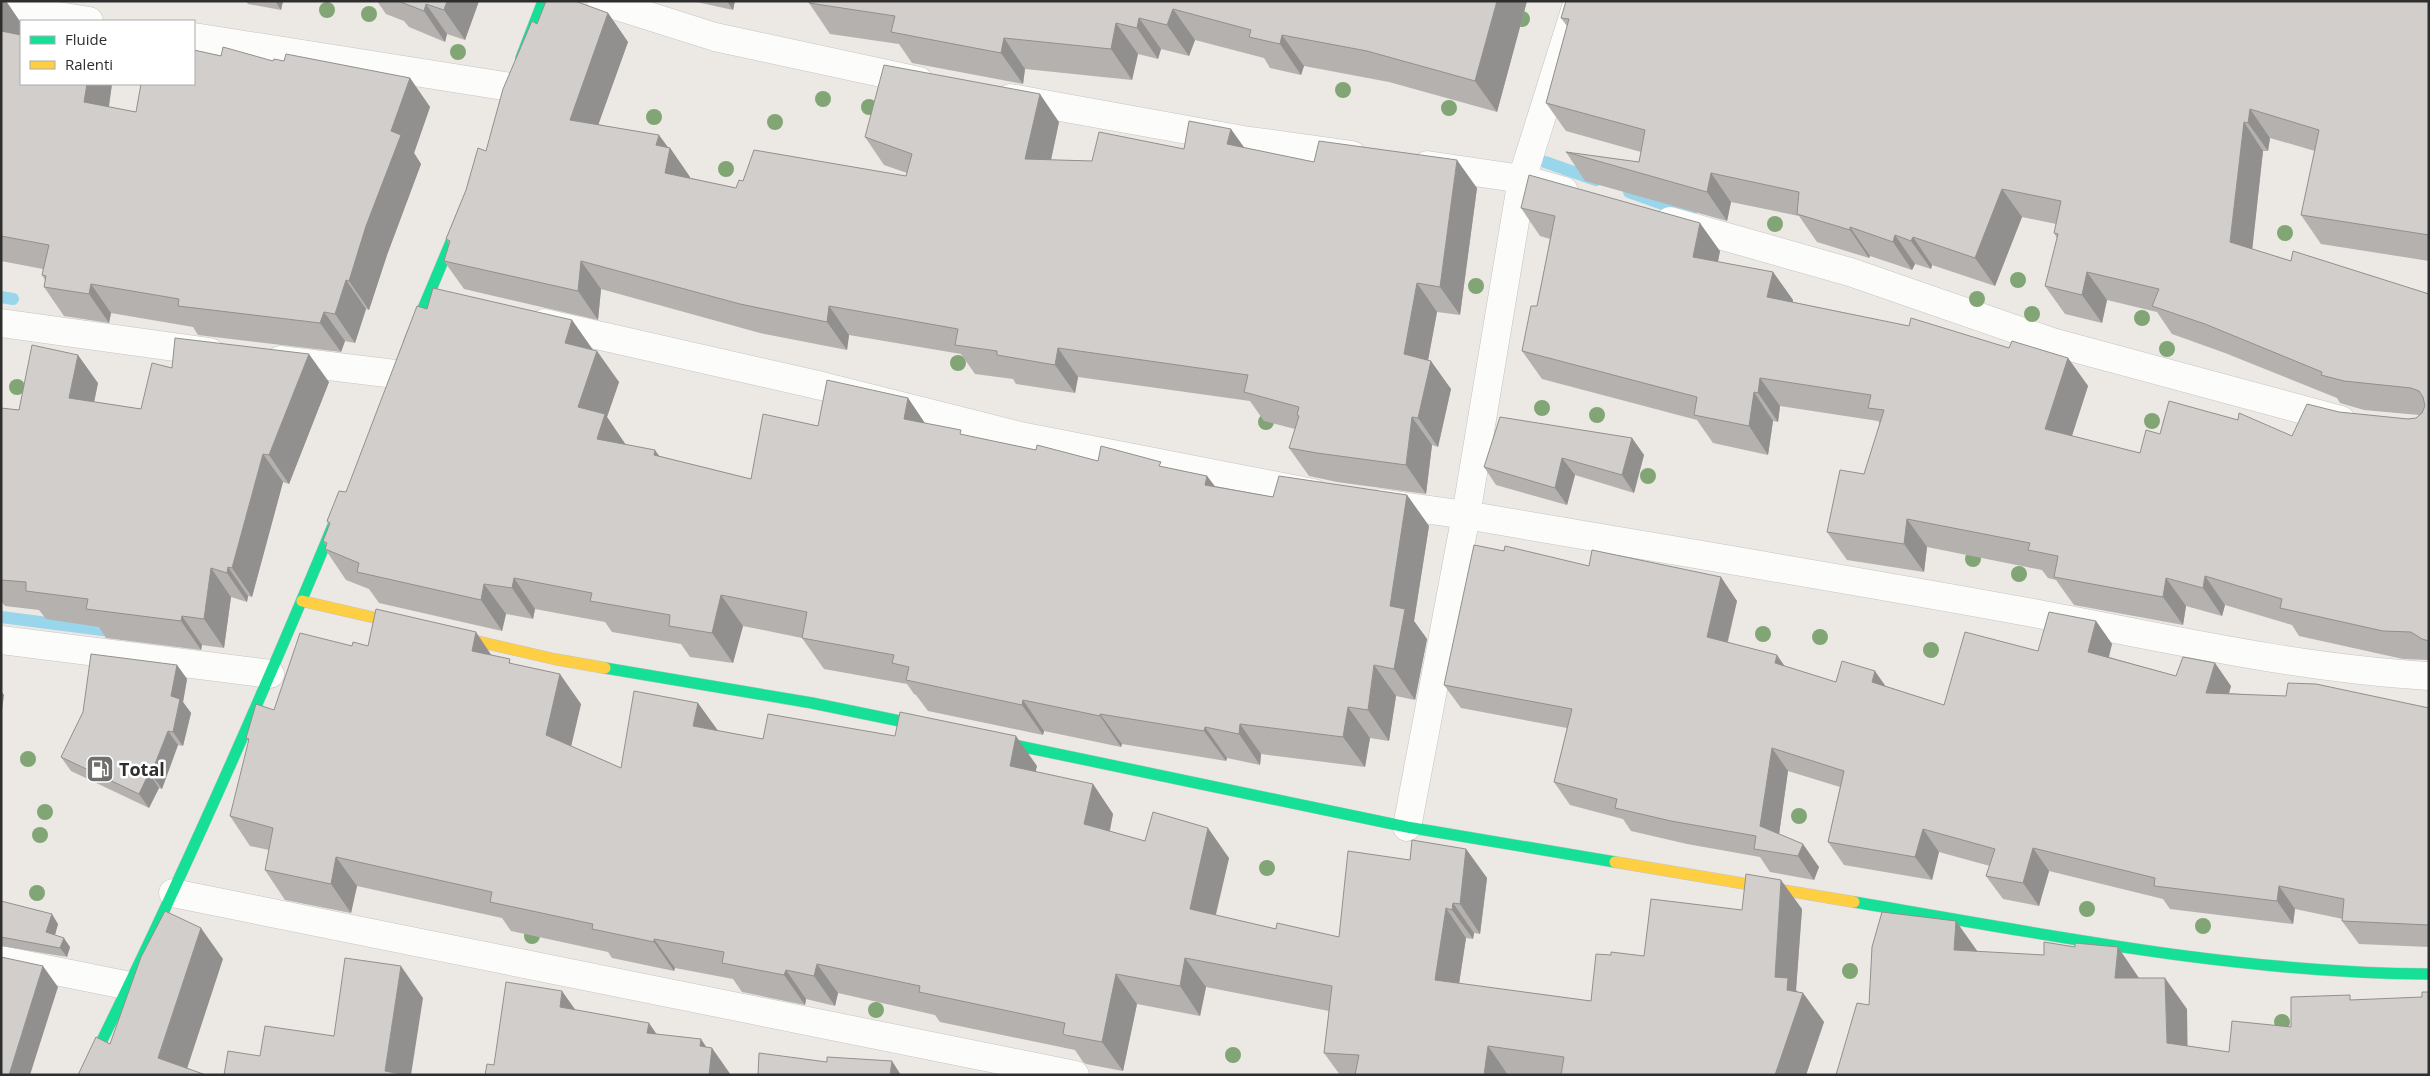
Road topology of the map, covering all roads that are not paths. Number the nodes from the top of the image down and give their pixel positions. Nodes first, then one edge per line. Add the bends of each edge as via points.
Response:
1 (543, 1) edge
2 (601, 1) edge
3 (1578, 1) edge
4 (1, 7) edge
5 (83, 20) edge
6 (195, 37) edge
7 (512, 83) joint
8 (945, 86) edge
9 (984, 93) edge
10 (1522, 179) junction
11 (1588, 198) edge
12 (466, 207) edge
13 (1644, 214) edge
14 (428, 297) junction
15 (456, 304) edge
16 (524, 319) edge
17 (1, 323) edge
18 (397, 370) joint
19 (2361, 425) edge
20 (343, 501) edge
21 (1466, 515) junction
22 (302, 601) junction
23 (1, 640) edge
24 (270, 674) junction
25 (2429, 676) edge
26 (948, 731) edge
27 (978, 737) edge
28 (1407, 827) junction
29 (173, 893) junction
30 (1, 960) edge
31 (2429, 974) edge
32 (130, 986) junction
33 (85, 1075) edge
34 (1076, 1075) edge

1 - 7 street
2 - 8 street via 715,37
3 - 10 street
4 - 5 street
6 - 7 street
9 - 10 street via 1243,140
10 - 11 street
10 - 21 street
12 - 14 street
13 - 19 street via 1850,272 2052,342
14 - 15 street
14 - 18 street
16 - 21 street via 822,386 1020,436 1343,498
17 - 18 street via 241,356
20 - 22 street
21 - 25 street via 2020,610 2275,659 2377,673
21 - 28 street
22 - 24 street
22 - 26 street via 554,659 812,703
23 - 24 street
24 - 29 street
27 - 28 street
28 - 31 street via 2132,949 2365,975
29 - 32 street
29 - 34 street
30 - 32 street
32 - 33 street

